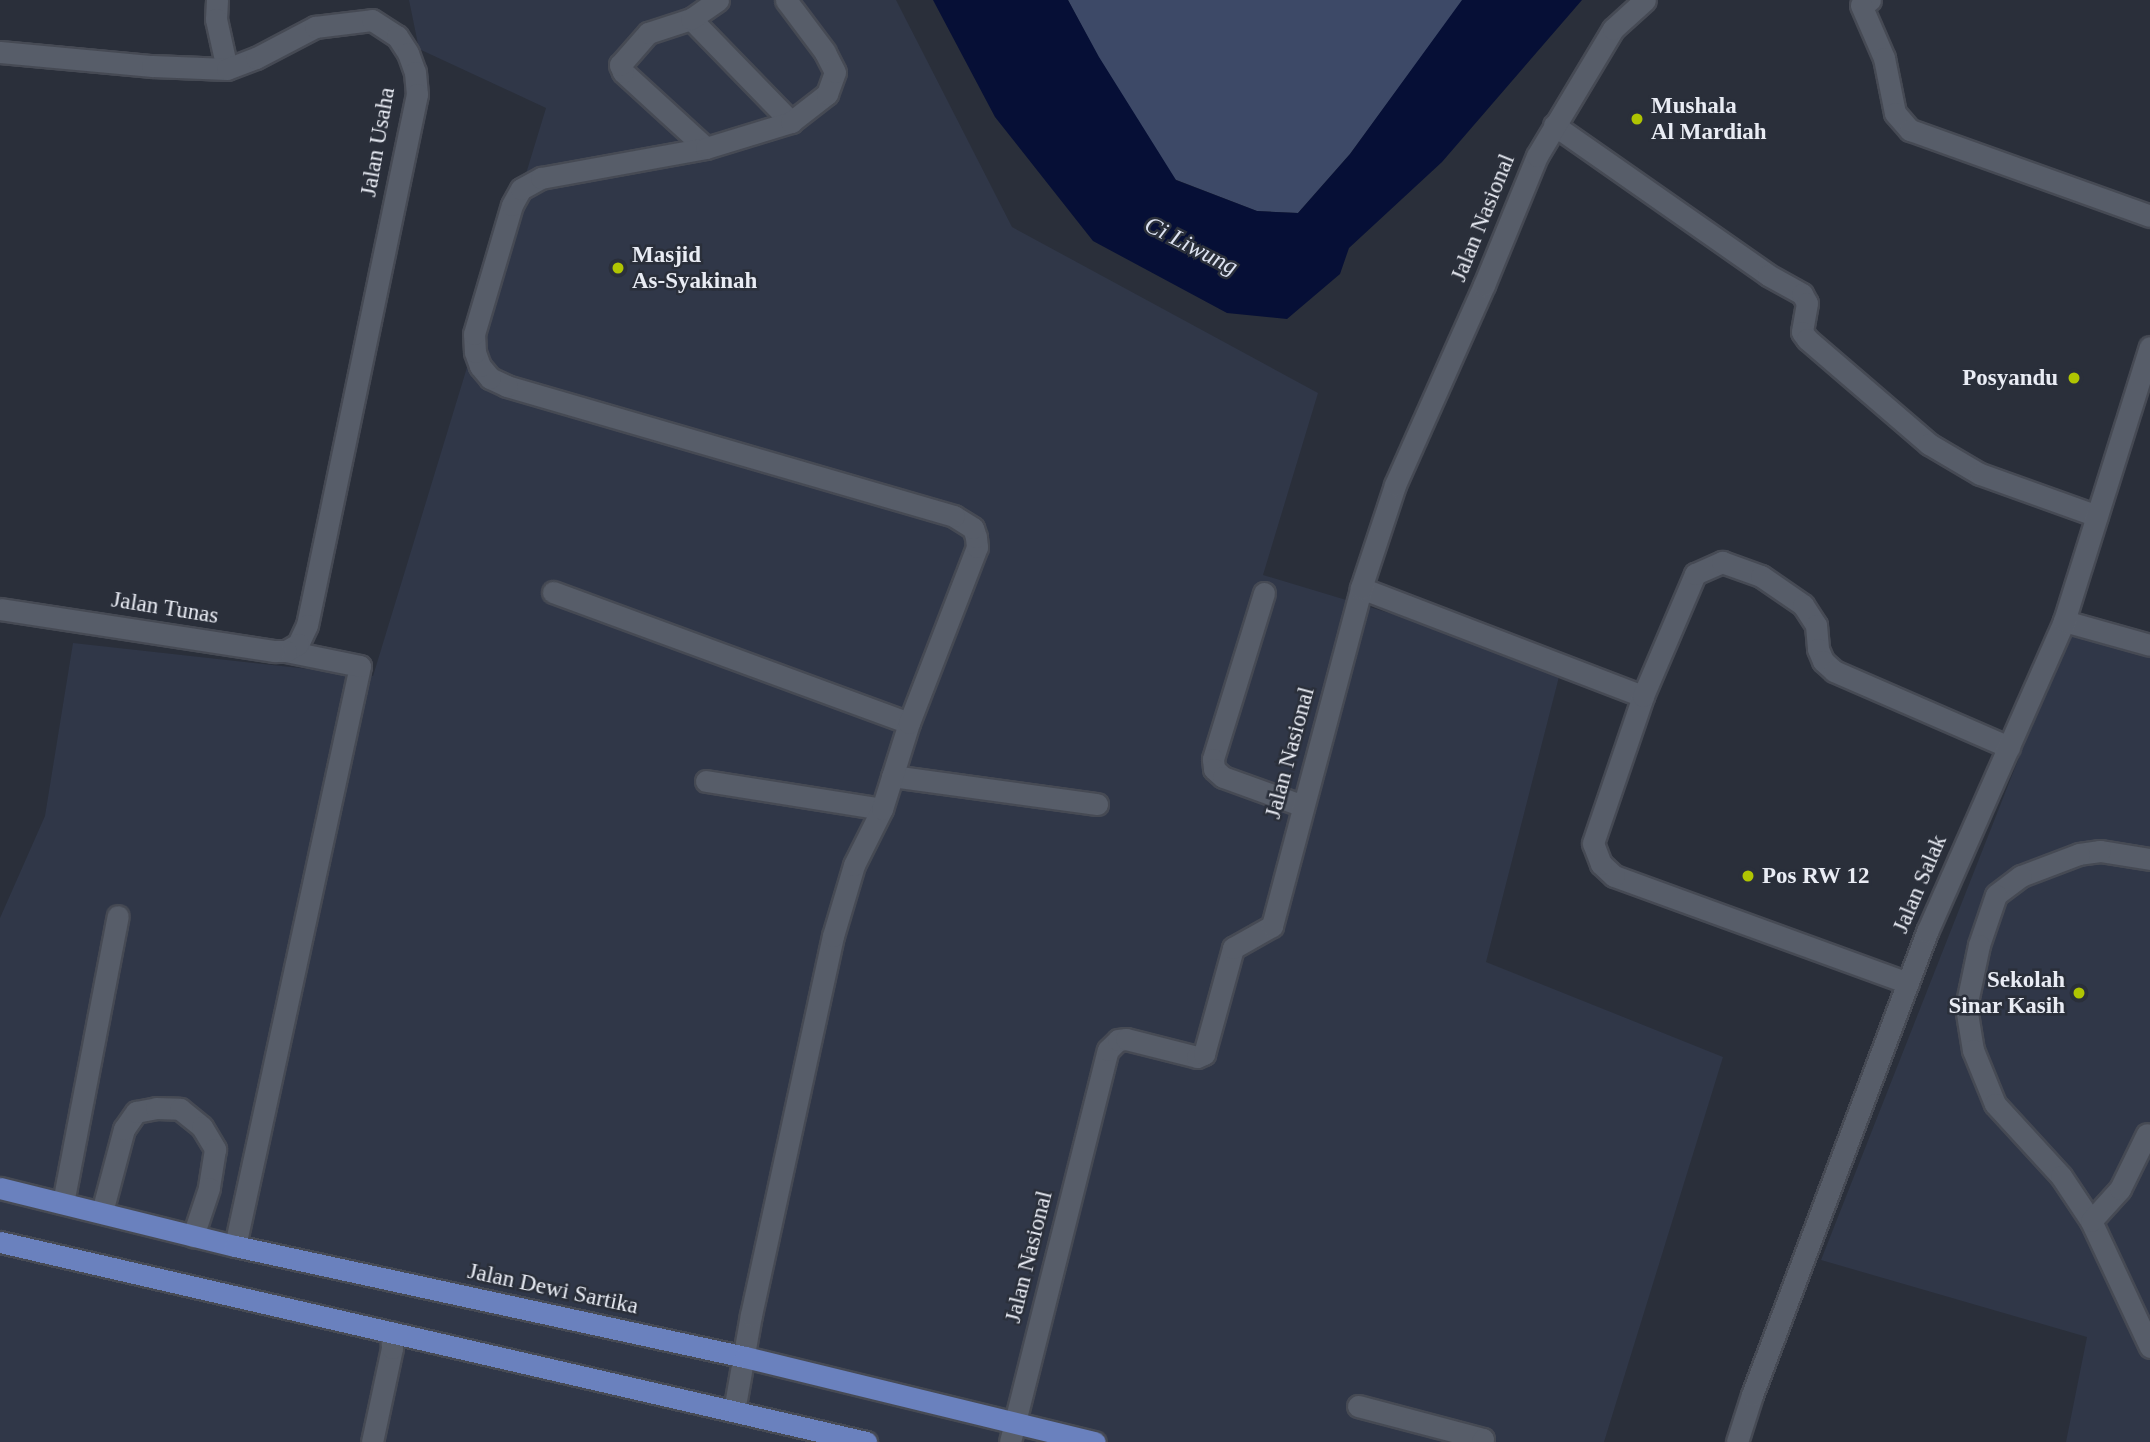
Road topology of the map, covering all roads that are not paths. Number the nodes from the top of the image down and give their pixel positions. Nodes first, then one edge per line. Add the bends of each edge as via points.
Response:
1 (217, 0) edge
2 (718, 0) edge
3 (786, 0) edge
4 (1645, 0) edge
5 (1865, 2) edge
6 (691, 19) junction
7 (0, 51) edge
8 (227, 69) junction
9 (791, 122) junction
10 (1554, 125) junction
11 (706, 148) junction
12 (2150, 216) edge
13 (2150, 347) edge
14 (2097, 516) junction
15 (1362, 588) junction
16 (553, 592) dead end
17 (1264, 593) dead end
18 (0, 609) edge
19 (2064, 621) junction
20 (2150, 645) edge
21 (286, 652) junction
22 (1643, 696) junction
23 (909, 723) junction
24 (2009, 747) junction
25 (892, 776) junction
26 (706, 781) dead end
27 (1097, 804) dead end
28 (1303, 806) junction
29 (882, 809) junction
30 (2150, 859) edge
31 (118, 916) dead end
32 (1908, 983) junction
33 (2147, 1134) dead end
34 (0, 1188) edge
35 (63, 1203) junction
36 (102, 1212) junction
37 (2091, 1221) junction
38 (193, 1236) junction
39 (0, 1242) edge
40 (235, 1246) junction
41 (391, 1332) junction
42 (2150, 1348) edge
43 (745, 1357) junction
44 (1358, 1406) dead end
45 (734, 1411) junction
46 (1012, 1432) edge
47 (372, 1442) edge
48 (866, 1442) edge
49 (1095, 1442) edge
50 (1482, 1442) edge
51 (1737, 1442) edge

1 - 8 street via 216,19
2 - 6 street
3 - 9 street via 835,72 827,94
4 - 10 street, Jalan Nasional via 1613,30
5 - 12 street via 1895,113 1910,130
6 - 9 street
6 - 11 street via 648,33 620,65
7 - 8 street, Jalan Usaha
8 - 21 street, Jalan Usaha via 315,27 372,20 397,36 415,72 417,94 307,625 298,644
9 - 11 street
10 - 14 street via 1802,294 1807,303 1802,332 1807,339 1929,444 1980,474
10 - 15 street, Jalan Nasional via 1536,156 1395,485
11 - 23 street via 541,178 521,189 512,205 474,334 475,352 490,378 508,386 954,516 973,528 977,547
13 - 14 street, Jalan Salak
14 - 19 street, Jalan Salak
15 - 22 street
15 - 28 street, Jalan Nasional
16 - 23 street
17 - 28 street via 1213,759 1214,769 1223,777
18 - 21 street, Jalan Tunas
19 - 20 street
19 - 24 street, Jalan Salak
21 - 40 street, Jalan Tunas via 360,666
22 - 24 street via 1695,574 1722,562 1762,576 1803,605 1816,625 1823,661 1834,671
22 - 32 street via 1593,843 1601,864 1614,876
23 - 25 street
24 - 32 street, Jalan Salak
25 - 27 street
25 - 29 street
26 - 29 street
28 - 46 street, Jalan Nasional via 1272,926 1233,948 1204,1055 1126,1039 1108,1050
29 - 43 street via 854,865 833,936
30 - 37 street via 2100,851 2079,854 2021,876 1996,895 1966,1007 1973,1050 1995,1104 2061,1176
31 - 35 street
32 - 51 street, Jalan Salak
33 - 37 street via 2120,1189
34 - 35 main road, Jalan Dewi Sartika
35 - 36 main road, Jalan Dewi Sartika
36 - 38 main road, Jalan Dewi Sartika
36 - 38 street via 124,1129 136,1112 180,1110 202,1127 215,1149 209,1188
37 - 42 street
38 - 40 main road, Jalan Dewi Sartika
39 - 41 main road
40 - 43 main road, Jalan Dewi Sartika
41 - 45 main road
41 - 47 street via 392,1348
43 - 45 street
43 - 46 main road, Jalan Dewi Sartika
44 - 50 street
45 - 48 main road
46 - 49 main road, Jalan Dewi Sartika

